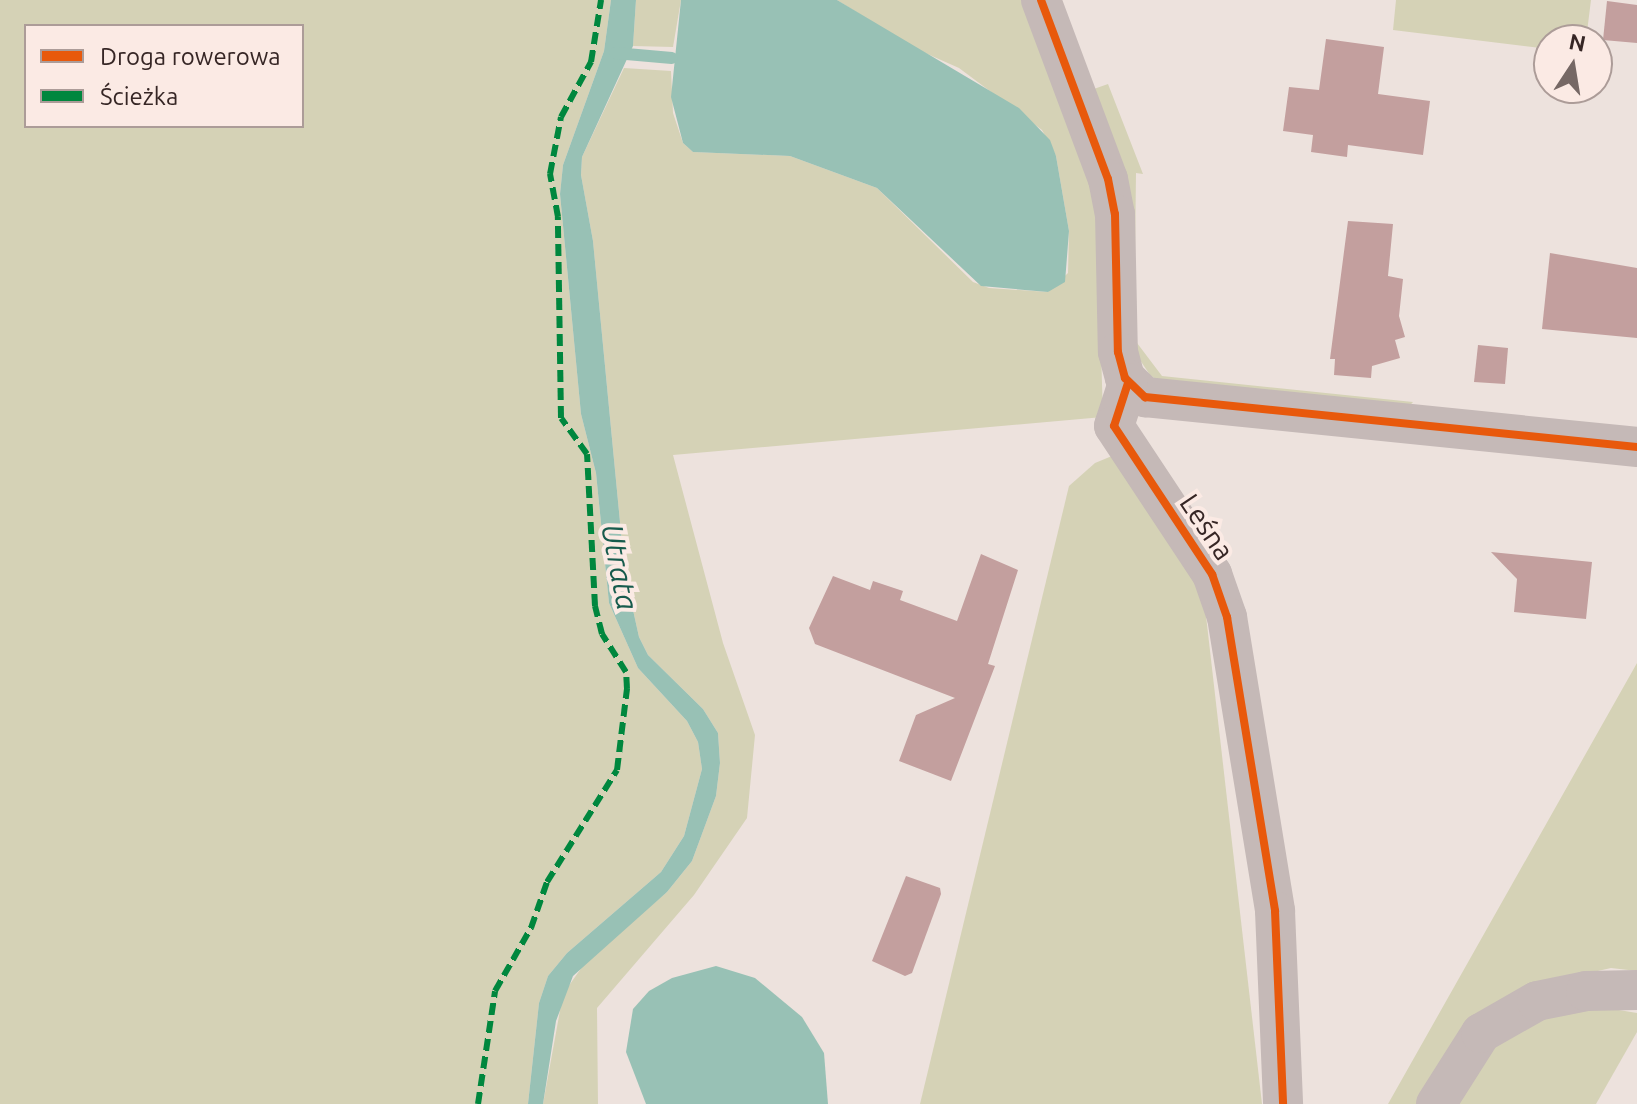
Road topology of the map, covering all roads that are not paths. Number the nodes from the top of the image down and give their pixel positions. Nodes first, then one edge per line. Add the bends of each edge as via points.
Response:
1 (1041, 0) edge
2 (1128, 383) junction
3 (1637, 447) edge
4 (1637, 990) edge
5 (1283, 1104) edge
6 (1436, 1104) edge

1 - 2 street via 1112,194 1118,352
2 - 3 street via 1163,402
2 - 5 street, Leśna via 1114,426 1212,574 1227,617 1275,911
4 - 6 street via 1586,991 1537,1001 1481,1033

